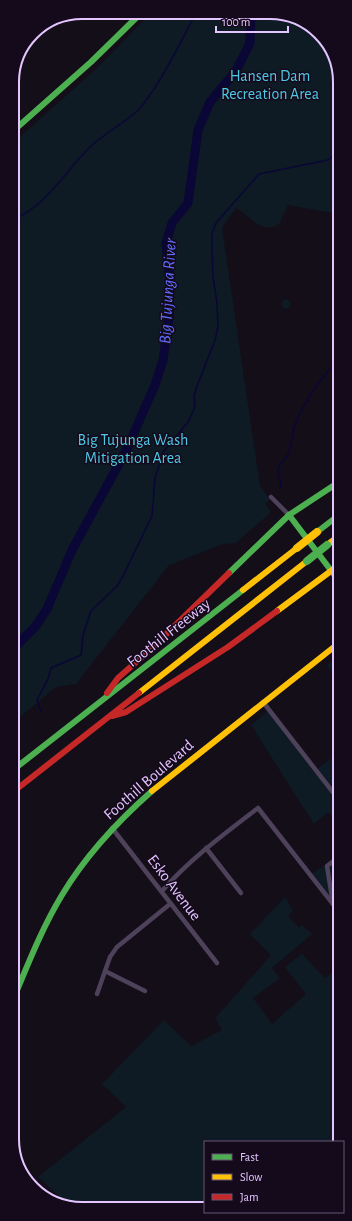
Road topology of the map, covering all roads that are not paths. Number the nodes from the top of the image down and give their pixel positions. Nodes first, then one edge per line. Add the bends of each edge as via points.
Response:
1 (135, 19) edge
2 (19, 126) edge
3 (333, 486) edge
4 (271, 497) dead end
5 (289, 515) junction
6 (333, 519) edge
7 (333, 541) edge
8 (332, 572) joint
9 (333, 647) edge
10 (101, 701) junction
11 (263, 702) junction
12 (108, 718) junction
13 (19, 765) edge
14 (19, 787) edge
15 (333, 791) edge
16 (112, 828) junction
17 (206, 848) junction
18 (333, 861) edge
19 (162, 891) junction
20 (241, 893) dead end
21 (170, 904) junction
22 (333, 905) joint
23 (217, 963) dead end
24 (105, 972) junction
25 (19, 986) edge
26 (145, 991) dead end
27 (97, 994) dead end

1 - 2 main road
3 - 5 main road
4 - 5 street
5 - 8 main road
5 - 10 main road via 152,649 118,678
6 - 10 main road, Foothill Freeway, bridge
7 - 12 main road, Foothill Freeway, bridge
8 - 12 main road via 228,647 126,712
9 - 11 main road, Foothill Boulevard
10 - 13 main road, Foothill Freeway
11 - 15 street
11 - 16 main road, Foothill Boulevard via 166,778
12 - 14 main road, Foothill Freeway
16 - 19 street, Esko Avenue
16 - 25 main road, Foothill Boulevard via 56,904
17 - 19 street
17 - 20 street
17 - 22 street via 258,808
18 - 22 street via 327,866
19 - 21 street, Esko Avenue
21 - 23 street, Esko Avenue
21 - 24 street via 122,942 110,957
24 - 26 street
24 - 27 street

